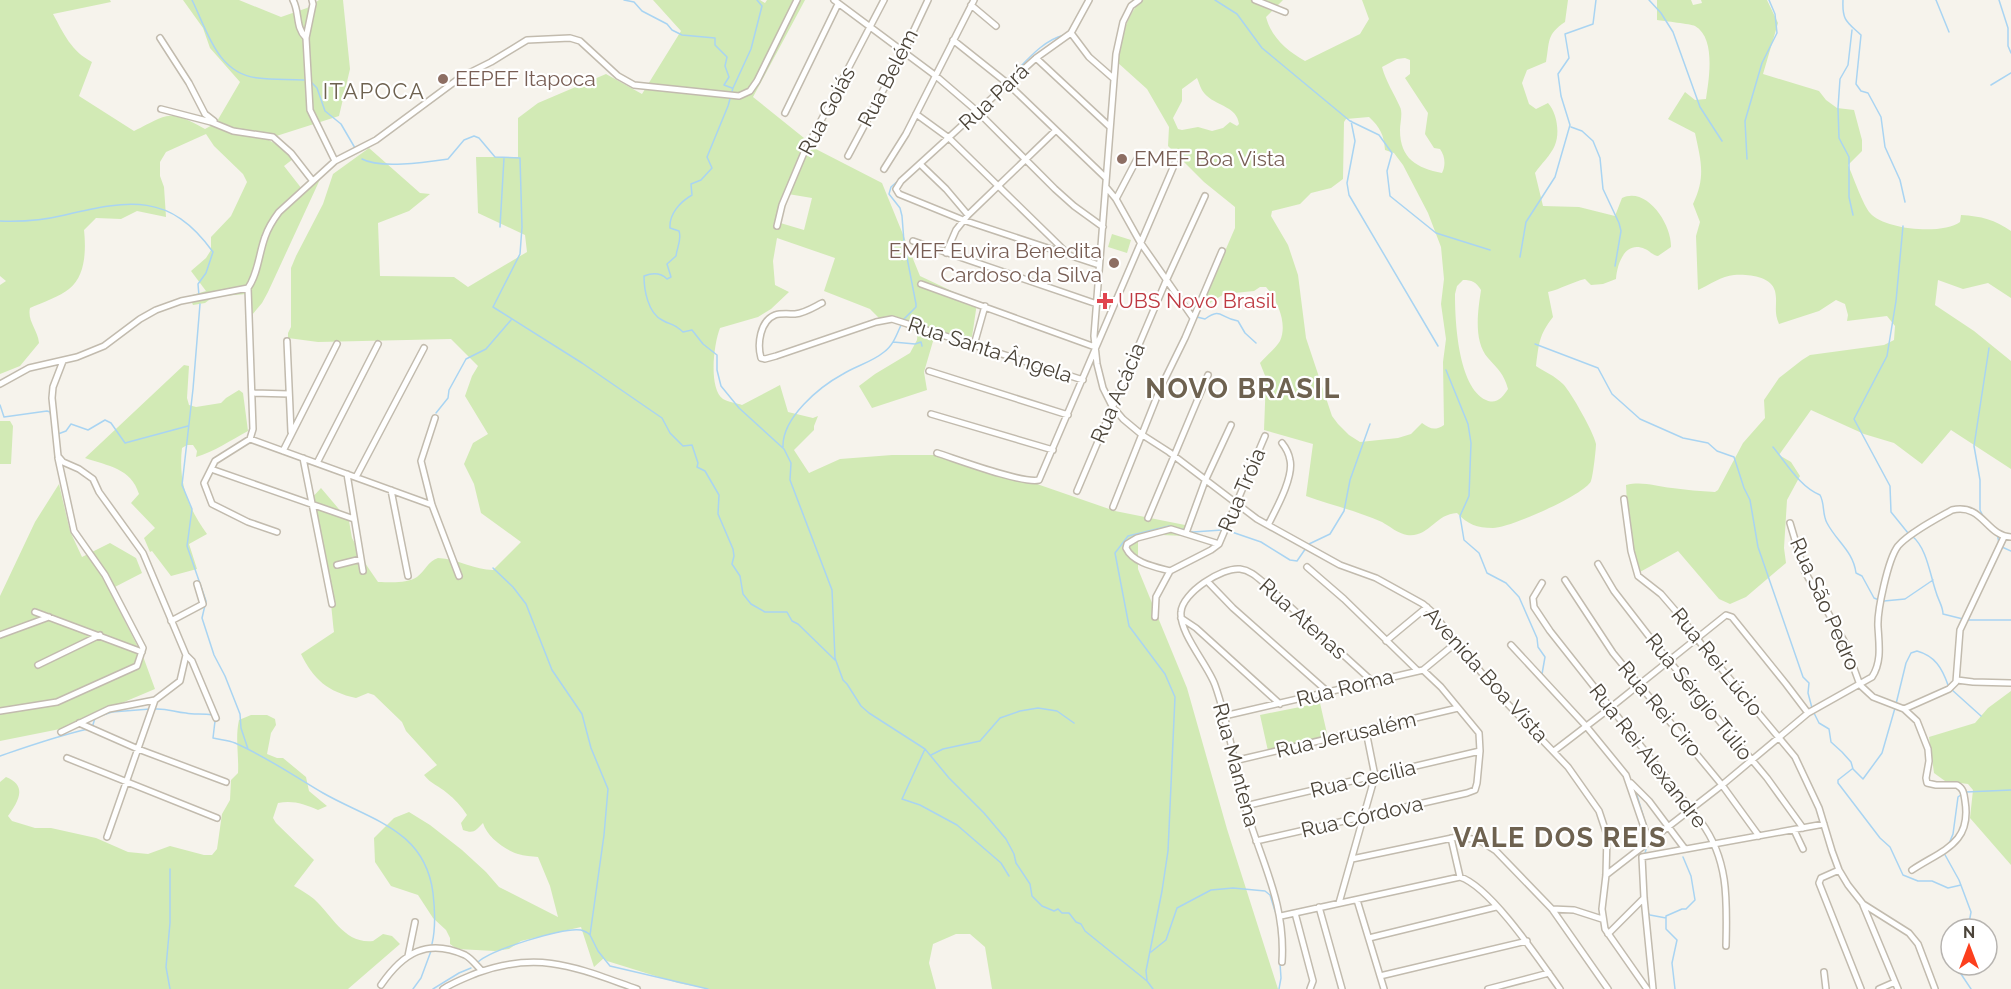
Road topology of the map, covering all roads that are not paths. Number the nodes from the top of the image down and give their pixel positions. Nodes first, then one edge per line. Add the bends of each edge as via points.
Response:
1 (293, 0) edge
2 (312, 0) edge
3 (797, 0) edge
4 (845, 0) edge
5 (884, 0) edge
6 (928, 0) edge
7 (1089, 0) edge
8 (1139, 0) edge
9 (1255, 0) edge
10 (972, 2) edge
11 (838, 3) edge
12 (1129, 3) edge
13 (1285, 12) dead end
14 (996, 26) dead end
15 (871, 27) junction
16 (1071, 33) junction
17 (160, 38) dead end
18 (306, 38) junction
19 (953, 40) junction
20 (904, 51) junction
21 (1036, 57) junction
22 (936, 76) junction
23 (1113, 78) junction
24 (1007, 83) junction
25 (161, 109) dead end
26 (978, 112) junction
27 (784, 113) dead end
28 (916, 114) junction
29 (220, 125) junction
30 (1110, 127) junction
31 (1055, 131) junction
32 (949, 138) junction
33 (848, 156) dead end
34 (1025, 158) junction
35 (1137, 159) dead end
36 (335, 161) junction
37 (1174, 163) dead end
38 (920, 164) junction
39 (884, 169) dead end
40 (1106, 178) junction
41 (312, 180) junction
42 (997, 186) junction
43 (1106, 187) junction
44 (1205, 196) dead end
45 (1116, 199) junction
46 (965, 218) junction
47 (777, 226) dead end
48 (1103, 227) junction
49 (913, 241) dead end
50 (1140, 242) junction
51 (1222, 251) dead end
52 (946, 253) junction
53 (1068, 254) junction
54 (1099, 265) junction
55 (1166, 281) junction
56 (921, 284) dead end
57 (248, 288) junction
58 (822, 303) dead end
59 (1097, 304) junction
60 (986, 306) junction
61 (1193, 318) junction
62 (287, 341) dead end
63 (337, 344) dead end
64 (378, 344) dead end
65 (974, 345) junction
66 (1095, 347) junction
67 (424, 348) dead end
68 (63, 361) junction
69 (929, 371) dead end
70 (1208, 375) dead end
71 (1083, 380) junction
72 (0, 384) edge
73 (252, 393) junction
74 (289, 394) junction
75 (1112, 406) junction
76 (931, 414) dead end
77 (1068, 415) junction
78 (435, 418) dead end
79 (1231, 425) dead end
80 (291, 433) junction
81 (1141, 434) junction
82 (1265, 436) dead end
83 (250, 439) junction
84 (1282, 443) dead end
85 (1053, 450) junction
86 (283, 451) junction
87 (937, 453) dead end
88 (58, 456) junction
89 (1174, 457) junction
90 (303, 458) junction
91 (317, 463) junction
92 (211, 469) junction
93 (347, 474) junction
94 (356, 477) junction
95 (1205, 481) junction
96 (391, 490) junction
97 (1077, 491) dead end
98 (1624, 499) dead end
99 (1236, 504) junction
100 (312, 505) junction
101 (432, 505) junction
102 (1113, 507) dead end
103 (1148, 518) dead end
104 (354, 519) junction
105 (1790, 523) dead end
106 (1268, 525) junction
107 (277, 532) dead end
108 (1186, 533) junction
109 (2004, 537) junction
110 (2011, 537) edge
111 (1219, 544) junction
112 (361, 559) junction
113 (1598, 564) dead end
114 (337, 565) dead end
115 (1307, 567) dead end
116 (363, 571) dead end
117 (1170, 571) junction
118 (408, 576) dead end
119 (459, 576) dead end
120 (1565, 580) dead end
121 (1207, 581) junction
122 (1542, 583) dead end
123 (197, 584) dead end
124 (332, 604) dead end
125 (1427, 608) junction
126 (35, 612) dead end
127 (49, 617) junction
128 (1155, 617) dead end
129 (1181, 618) junction
130 (171, 621) junction
131 (0, 635) edge
132 (100, 635) junction
133 (1697, 638) junction
134 (1386, 641) junction
135 (1456, 642) junction
136 (1511, 645) dead end
137 (142, 652) junction
138 (186, 655) junction
139 (1669, 660) junction
140 (38, 665) dead end
141 (1420, 671) junction
142 (1957, 680) junction
143 (1372, 681) junction
144 (2011, 683) edge
145 (1640, 684) junction
146 (1860, 685) junction
147 (1328, 692) junction
148 (155, 700) junction
149 (1280, 704) junction
150 (1458, 708) junction
151 (1610, 708) junction
152 (1904, 708) junction
153 (0, 711) edge
154 (1808, 713) junction
155 (1224, 716) junction
156 (216, 718) dead end
157 (79, 723) junction
158 (1586, 726) junction
159 (1366, 731) junction
160 (61, 732) dead end
161 (1780, 738) junction
162 (138, 748) junction
163 (1480, 751) junction
164 (1554, 751) junction
165 (67, 758) dead end
166 (1234, 761) junction
167 (1751, 761) junction
168 (1375, 776) junction
169 (1630, 781) junction
170 (127, 782) junction
171 (226, 782) dead end
172 (1722, 785) junction
173 (1245, 806) junction
174 (1690, 809) junction
175 (1364, 817) junction
176 (217, 818) dead end
177 (1824, 824) junction
178 (1668, 827) junction
179 (1803, 828) junction
180 (1794, 830) junction
181 (1759, 836) junction
182 (107, 837) dead end
183 (1451, 838) junction
184 (1257, 842) junction
185 (1649, 842) junction
186 (1716, 844) junction
187 (1685, 849) junction
188 (1803, 849) dead end
189 (1637, 851) junction
190 (1642, 857) junction
191 (1352, 859) junction
192 (1839, 870) junction
193 (1912, 870) dead end
194 (1606, 874) junction
195 (1460, 877) junction
196 (1644, 898) junction
197 (1357, 900) junction
198 (1339, 903) junction
199 (1863, 904) junction
200 (1319, 907) junction
201 (1496, 907) junction
202 (1552, 909) junction
203 (1295, 913) junction
204 (1281, 916) junction
205 (1602, 919) junction
206 (415, 922) dead end
207 (1608, 934) junction
208 (1369, 938) junction
209 (1527, 942) junction
210 (1726, 946) dead end
211 (408, 956) junction
212 (1282, 962) dead end
213 (482, 971) junction
214 (1824, 972) dead end
215 (1549, 973) junction
216 (1380, 976) junction
217 (1895, 982) junction
218 (381, 985) dead end
219 (1511, 986) edge
220 (443, 989) edge
221 (637, 989) edge
222 (1310, 989) edge
223 (1342, 989) edge
224 (1384, 989) edge
225 (1488, 989) edge
226 (1560, 989) edge
227 (1608, 989) edge
228 (1647, 989) edge
229 (1653, 989) edge
230 (1826, 989) edge
231 (1861, 989) edge
232 (1879, 989) edge
233 (1898, 989) edge
234 (1935, 989) edge

1 - 18 street via 299,27
2 - 18 street
3 - 36 street via 757,81 747,93 730,96 634,85 618,76 580,41 527,40 461,77 361,149
4 - 11 street
5 - 15 street, Rua Goiás
6 - 20 street, Rua Belém
7 - 16 street
8 - 12 street
9 - 13 street
10 - 14 street
10 - 19 street
11 - 15 street
11 - 27 street
12 - 23 street via 1119,34
15 - 20 street
15 - 47 street, Rua Goiás via 803,155
16 - 21 street, Rua Pará
16 - 23 street via 1089,57
17 - 29 street via 205,114
18 - 36 street via 310,110
19 - 22 street
19 - 24 street
20 - 22 street
20 - 33 street, Rua Belém
21 - 24 street, Rua Pará
21 - 30 street
22 - 26 street
22 - 28 street
23 - 30 street
24 - 26 street, Rua Pará
24 - 31 street
25 - 29 street
26 - 32 street, Rua Pará
26 - 34 street
28 - 32 street
28 - 39 street
29 - 41 street via 273,137
30 - 40 street
31 - 34 street
31 - 40 street
32 - 38 street, Rua Pará
32 - 42 street
34 - 42 street
34 - 48 street via 1061,194
35 - 45 street
36 - 41 street
37 - 50 street
38 - 46 street via 946,189
38 - 46 street, Rua Pará via 896,186 897,192
40 - 43 street
41 - 57 street via 273,220
42 - 46 street
42 - 53 street
43 - 45 street
43 - 48 street
44 - 55 street, Rua Acácia
45 - 50 street
46 - 52 street
46 - 53 street
48 - 54 street
49 - 52 street
50 - 55 street
50 - 66 street
51 - 61 street
52 - 59 street
53 - 54 street
54 - 59 street
55 - 61 street
55 - 75 street, Rua Acácia
56 - 60 street
57 - 68 street via 156,309 104,346
57 - 73 street
58 - 65 street, Rua Santa Ângela via 801,313 772,317 761,332 761,358 889,319
59 - 66 street
60 - 65 street
60 - 66 street
61 - 81 street
62 - 74 street
63 - 80 street
64 - 91 street
65 - 71 street, Rua Santa Ângela
66 - 71 street
66 - 75 street, Avenida Boa Vista via 1100,379
67 - 94 street
68 - 72 street via 29,368
68 - 88 street via 52,398
69 - 77 street
70 - 89 street
71 - 77 street
73 - 74 street
73 - 83 street
74 - 80 street
75 - 81 street, Avenida Boa Vista
75 - 97 street, Rua Acácia
76 - 85 street
77 - 85 street
78 - 101 street via 421,461
79 - 95 street
80 - 86 street
81 - 89 street, Avenida Boa Vista
81 - 102 street
82 - 99 street, Rua Tróia
83 - 86 street
83 - 92 street via 215,461
84 - 106 street via 1291,466
85 - 87 street via 1040,478 1034,481
86 - 90 street
88 - 130 street via 93,479 143,553
88 - 137 street via 74,531 105,575
89 - 95 street, Avenida Boa Vista
89 - 103 street
90 - 91 street
90 - 100 street
91 - 93 street
92 - 100 street
92 - 107 street via 204,483 212,504
93 - 94 street
93 - 104 street
94 - 96 street
95 - 99 street, Avenida Boa Vista
95 - 108 street
96 - 101 street
96 - 118 street
98 - 133 street, Rua Rei Lúcio via 1638,576 1661,594
99 - 106 street, Avenida Boa Vista
99 - 111 street, Rua Tróia
100 - 104 street
100 - 124 street
101 - 119 street
104 - 112 street
105 - 146 street, Rua São Pedro via 1802,564 1844,641
106 - 125 street, Avenida Boa Vista via 1340,566 1376,578
108 - 111 street
108 - 117 street via 1167,530 1126,545 1137,559
109 - 110 street
109 - 142 street via 1960,630
109 - 146 street via 1976,513 1956,509 1898,546 1880,606 1877,669
111 - 117 street
112 - 114 street
112 - 116 street
113 - 139 street, Rua Sérgio Túlio via 1614,591
115 - 134 street
117 - 128 street via 1156,597
120 - 145 street, Rua Rei Ciro via 1613,654
121 - 129 street, Rua Atenas via 1186,599
121 - 143 street, Rua Atenas via 1232,570 1250,572
121 - 147 street
122 - 151 street, Rua Rei Alexandre via 1533,598 1534,607
123 - 130 street via 203,604
125 - 134 street
125 - 135 street, Avenida Boa Vista
126 - 127 street
127 - 131 street
127 - 132 street
129 - 149 street
129 - 155 street, Rua Mantena via 1214,681
130 - 138 street
132 - 137 street
132 - 140 street
133 - 139 street
133 - 154 street via 1726,615 1732,617
133 - 161 street, Rua Rei Lúcio
134 - 141 street
135 - 141 street, Rua Roma
135 - 164 street, Avenida Boa Vista
136 - 158 street
137 - 153 street via 137,666 57,702
138 - 148 street via 180,681
138 - 156 street
139 - 145 street
139 - 167 street, Rua Sérgio Túlio
141 - 143 street, Rua Roma
141 - 150 street
142 - 144 street
142 - 152 street via 1949,689
143 - 147 street, Rua Roma
145 - 151 street
145 - 172 street, Rua Rei Ciro
146 - 152 street via 1874,698
146 - 154 street
147 - 149 street, Rua Roma
148 - 157 street via 109,709
148 - 162 street
149 - 155 street, Rua Roma
150 - 159 street, Rua Jerusalém
150 - 163 street via 1479,733
151 - 158 street
151 - 174 street, Rua Rei Alexandre
152 - 193 street via 1917,721 1926,741 1927,782 1962,787 1966,810 1959,838
154 - 161 street
155 - 166 street, Rua Mantena
157 - 160 street
157 - 162 street
158 - 164 street
158 - 169 street
159 - 166 street, Rua Jerusalém
159 - 168 street
161 - 167 street
161 - 177 street, Rua Rei Lúcio via 1795,757
162 - 170 street
162 - 171 street
163 - 168 street, Rua Cecília
163 - 175 street, Rua Córdova via 1475,790
164 - 194 street, Avenida Boa Vista via 1599,811 1607,835
165 - 170 street
166 - 173 street, Rua Mantena
167 - 172 street
167 - 179 street, Rua Sérgio Túlio
168 - 173 street, Rua Cecília
168 - 175 street
169 - 178 street
169 - 185 street
170 - 176 street
170 - 182 street
172 - 174 street
172 - 181 street, Rua Rei Ciro
173 - 184 street, Rua Mantena
174 - 178 street
174 - 186 street, Rua Rei Alexandre
175 - 184 street, Rua Córdova
175 - 191 street
177 - 179 street
177 - 192 street, Rua Rei Lúcio
178 - 185 street
178 - 187 street
179 - 180 street
180 - 181 street
180 - 188 street
181 - 186 street
183 - 191 street
183 - 195 street
183 - 202 street via 1474,838 1487,843
184 - 204 street, Rua Mantena
185 - 189 street
186 - 187 street
186 - 210 street, Rua Rei Alexandre via 1725,888
187 - 190 street
189 - 190 street
189 - 194 street
190 - 196 street
191 - 198 street
192 - 199 street, Rua Rei Lúcio
192 - 231 street via 1821,878 1819,884
194 - 205 street, Avenida Boa Vista
195 - 197 street
195 - 201 street via 1474,884
196 - 207 street
196 - 229 street
197 - 198 street
197 - 208 street
198 - 200 street
199 - 217 street
199 - 234 street via 1915,940
200 - 203 street
200 - 223 street
201 - 208 street
201 - 209 street
202 - 205 street via 1574,910
202 - 227 street
203 - 204 street
203 - 222 street via 1313,981
204 - 212 street, Rua Mantena
205 - 207 street, Avenida Boa Vista
206 - 211 street
207 - 228 street, Avenida Boa Vista
208 - 216 street
209 - 215 street
209 - 216 street
211 - 213 street via 421,948 436,946 467,956
211 - 218 street
213 - 220 street
213 - 221 street via 515,962 561,964
214 - 230 street
215 - 219 street
215 - 226 street
216 - 224 street
217 - 232 street
217 - 233 street
219 - 225 street

